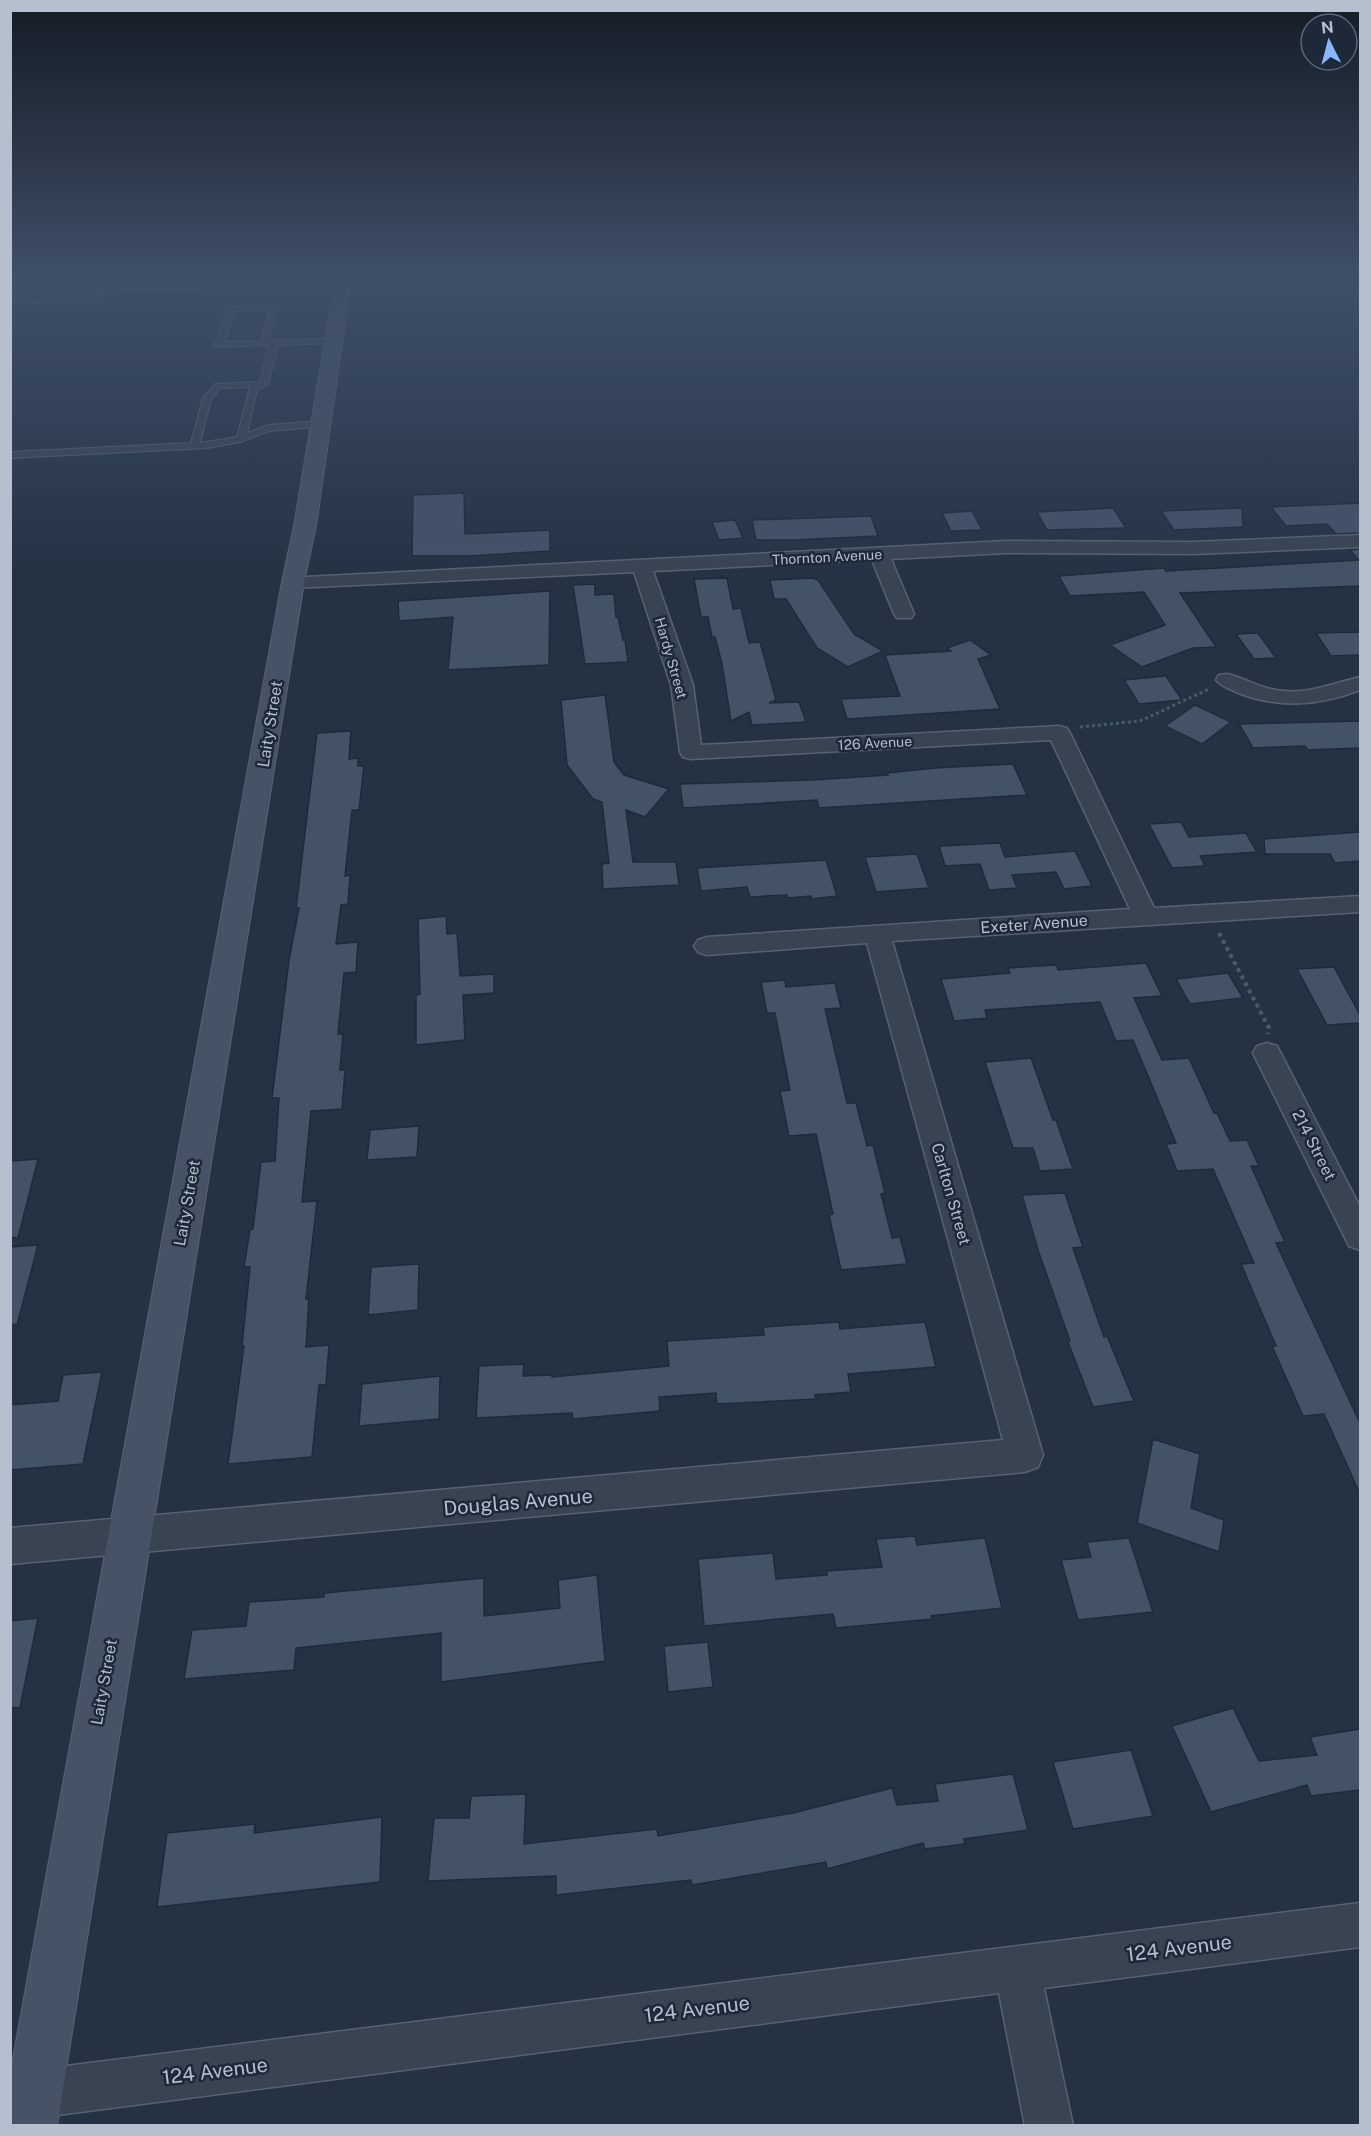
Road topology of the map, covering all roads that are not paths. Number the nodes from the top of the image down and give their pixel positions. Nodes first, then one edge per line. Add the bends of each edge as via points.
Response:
1 (265, 380) edge
2 (328, 380) edge
3 (264, 384) junction
4 (321, 424) junction
5 (241, 438) junction
6 (195, 445) junction
7 (10, 455) edge
8 (1360, 541) edge
9 (879, 554) junction
10 (642, 567) junction
11 (293, 582) junction
12 (904, 614) dead end
13 (1227, 680) road end
14 (1360, 683) edge
15 (691, 752) joint
16 (1360, 904) edge
17 (1146, 917) junction
18 (877, 933) junction
19 (707, 946) dead end
20 (1267, 1053) road end
21 (1360, 1237) edge
22 (1025, 1455) joint
23 (128, 1537) junction
24 (10, 1546) edge
25 (1360, 1925) edge
26 (1017, 1968) junction
27 (31, 2110) edge
28 (1049, 2126) edge

1 - 3 lane
2 - 4 street, Laity Street
3 - 5 lane via 252,389
3 - 6 lane via 219,386 207,398
4 - 5 lane via 268,428
4 - 11 street, Laity Street
5 - 6 lane
6 - 7 lane
8 - 9 street, Thornton Avenue via 1193,548 1024,547
9 - 10 street, Thornton Avenue
9 - 12 street
10 - 11 street, Thornton Avenue
10 - 15 street, Hardy Street via 682,686
11 - 23 street, Laity Street
13 - 14 street via 1284,698 1324,694
15 - 17 street, 126 Avenue via 1059,734
16 - 17 street, Exeter Avenue
17 - 18 street, Exeter Avenue
18 - 19 street, Exeter Avenue
18 - 22 street, Carlton Street
20 - 21 street, 214 Street
22 - 23 street, Douglas Avenue
23 - 24 street, Douglas Avenue
23 - 27 street, Laity Street
25 - 26 street, 124 Avenue
26 - 27 street, 124 Avenue
26 - 28 street

